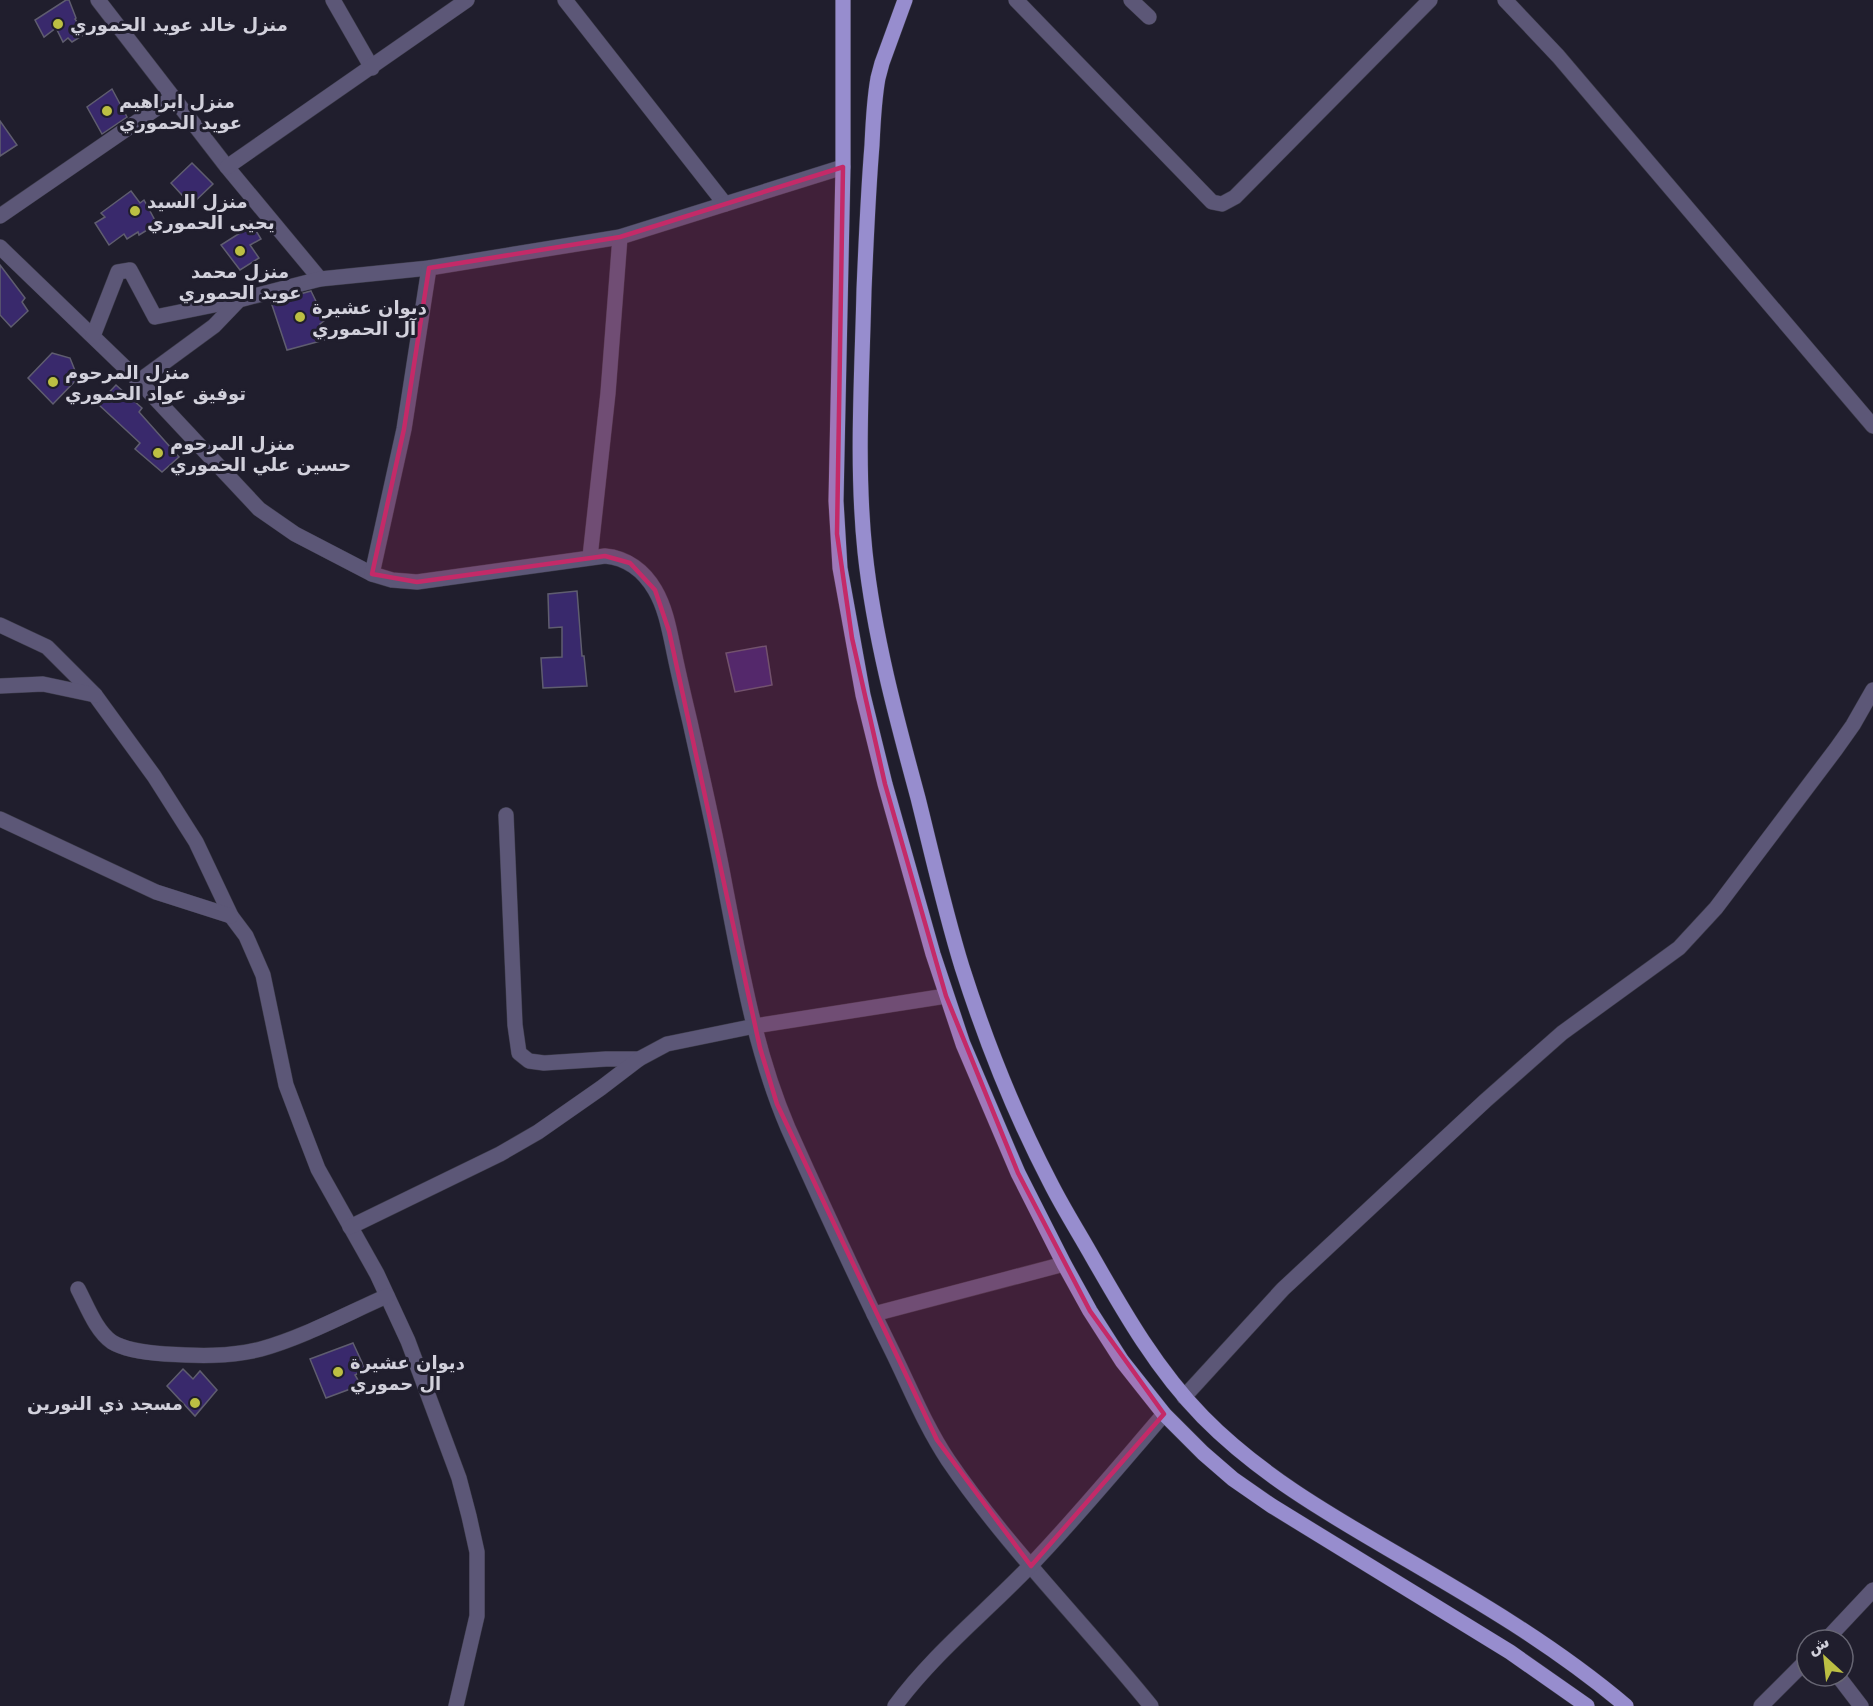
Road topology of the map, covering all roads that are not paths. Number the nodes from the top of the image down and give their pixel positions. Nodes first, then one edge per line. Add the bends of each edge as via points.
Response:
1 (98, 0) edge
2 (333, 0) edge
3 (467, 0) edge
4 (565, 0) edge
5 (843, 0) edge
6 (905, 0) edge
7 (1016, 0) edge
8 (1131, 0) edge
9 (1430, 0) edge
10 (1505, 0) edge
11 (1149, 17) dead end
12 (372, 68) junction
13 (173, 97) junction
14 (227, 167) junction
15 (843, 167) junction
16 (725, 204) junction
17 (0, 216) edge
18 (620, 237) junction
19 (0, 247) edge
20 (429, 268) junction
21 (320, 279) junction
22 (239, 300) junction
23 (93, 336) junction
24 (139, 381) junction
25 (1873, 426) edge
26 (590, 557) junction
27 (372, 574) junction
28 (0, 625) edge
29 (0, 686) edge
30 (1873, 690) edge
31 (95, 695) junction
32 (506, 815) dead end
33 (0, 820) edge
34 (231, 916) junction
35 (946, 996) junction
36 (755, 1026) junction
37 (639, 1059) junction
38 (350, 1227) junction
39 (1064, 1264) junction
40 (78, 1289) dead end
41 (387, 1296) junction
42 (874, 1314) junction
43 (1184, 1396) junction
44 (1164, 1414) junction
45 (1031, 1566) junction
46 (1873, 1590) edge
47 (1837, 1628) edge
48 (1795, 1672) edge
49 (1847, 1688) edge
50 (456, 1706) edge
51 (895, 1706) edge
52 (1151, 1706) edge
53 (1587, 1706) edge
54 (1626, 1706) edge
55 (1761, 1706) edge
56 (1861, 1706) edge

1 - 13 street
2 - 12 street
3 - 12 street
4 - 16 street
5 - 15 main road
6 - 43 main road via 878,78 867,201 860,429 865,550 876,631 961,963 1001,1073 1049,1180 1124,1314
7 - 9 street via 1212,202 1222,204 1235,197
8 - 11 street
10 - 25 street via 1558,56
12 - 14 street
13 - 14 street
13 - 17 street
14 - 21 street
15 - 16 street
15 - 35 main road via 836,501 840,568 866,706
16 - 18 street
18 - 20 street
18 - 26 street
19 - 23 street
20 - 21 street
20 - 27 street via 404,429
21 - 22 street
22 - 23 street via 155,317 129,270 123,270 118,272
22 - 24 street via 214,326
23 - 24 street
24 - 27 street via 259,509 295,534
26 - 27 street via 417,582
26 - 36 street via 615,557 630,563 642,572 662,606
28 - 31 street via 47,647
29 - 31 street via 43,684
30 - 43 street via 1836,750 1697,930 1661,962 1562,1033 1485,1101 1300,1273
31 - 34 street via 196,842
32 - 37 street via 519,1053 529,1062 544,1064
33 - 34 street via 156,892
34 - 38 street via 246,936 263,975 286,1085 303,1130 318,1169
35 - 36 street
35 - 39 main road via 1018,1173
36 - 37 street via 667,1044
36 - 42 street via 777,1104
37 - 38 street via 538,1132
38 - 41 street
39 - 42 street
39 - 44 main road via 1122,1361
40 - 41 street via 99,1327 113,1342 145,1352 184,1355 266,1347
41 - 50 street via 459,1478 477,1552 477,1616
42 - 45 street via 948,1458
43 - 54 main road via 1237,1449 1274,1478 1538,1640
44 - 45 street
44 - 53 main road via 1203,1454 1272,1506 1510,1652
45 - 51 street via 940,1654
45 - 52 street
46 - 47 street
48 - 55 street
49 - 56 street

